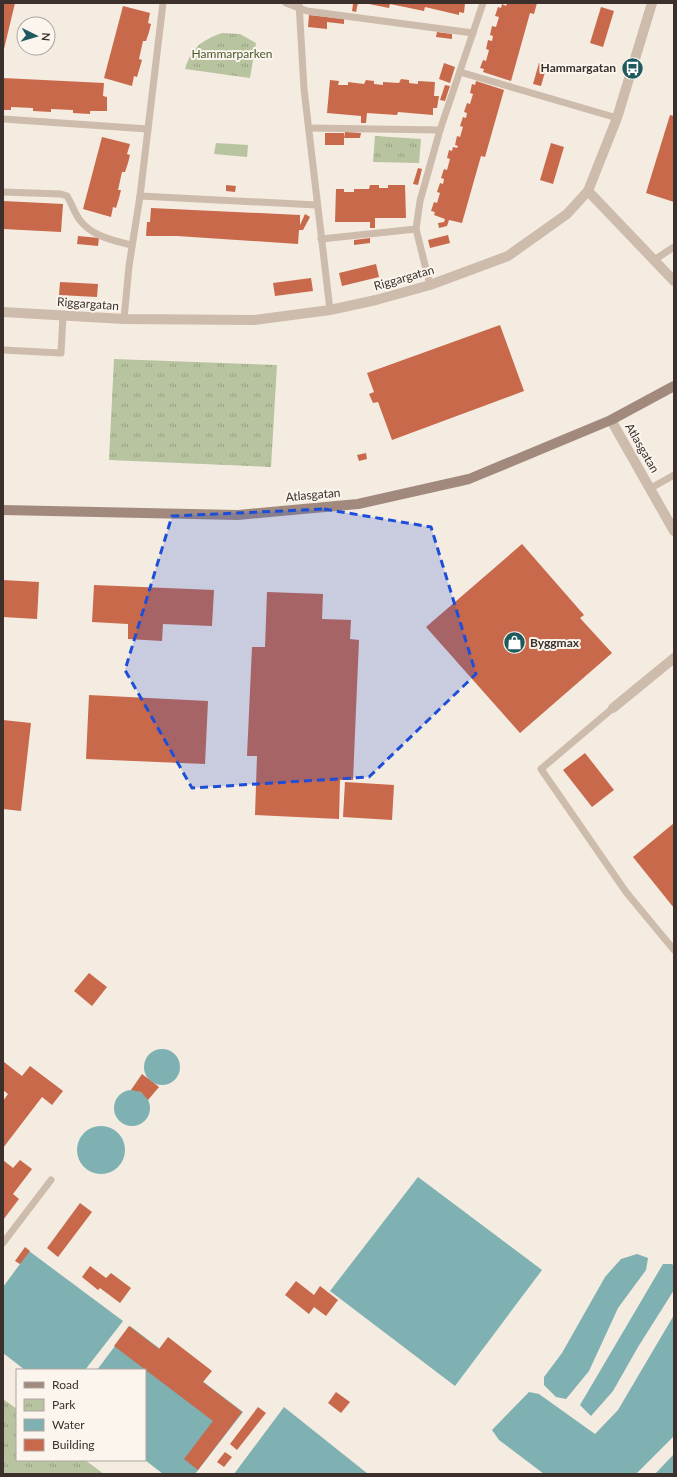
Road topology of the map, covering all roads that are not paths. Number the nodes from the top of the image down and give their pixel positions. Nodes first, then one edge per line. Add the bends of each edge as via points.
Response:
1 (163, 3) edge
2 (286, 3) edge
3 (483, 3) edge
4 (652, 3) edge
5 (299, 5) edge
6 (473, 33) junction
7 (460, 72) junction
8 (617, 118) junction
9 (3, 119) edge
10 (309, 128) junction
11 (148, 129) junction
12 (440, 130) junction
13 (588, 191) junction
14 (3, 192) edge
15 (140, 196) junction
16 (317, 205) junction
17 (416, 229) junction
18 (321, 240) junction
19 (131, 245) junction
20 (674, 247) edge
21 (654, 260) junction
22 (674, 281) edge
23 (430, 285) junction
24 (330, 310) junction
25 (3, 312) edge
26 (63, 315) junction
27 (124, 320) junction
28 (3, 350) edge
29 (674, 386) edge
30 (610, 420) junction
31 (674, 475) edge
32 (650, 488) junction
33 (3, 510) edge
34 (674, 530) edge
35 (674, 658) edge
36 (613, 708) joint
37 (674, 950) edge
38 (51, 1180) dead end
39 (3, 1243) edge

1 - 11 lane
2 - 5 lane
3 - 6 lane
4 - 8 street, Riggargatan
5 - 6 lane via 307,11
5 - 10 lane
6 - 7 lane
7 - 8 lane
7 - 12 lane
8 - 13 street, Riggargatan
9 - 11 lane
10 - 12 lane
10 - 16 lane
11 - 15 lane
12 - 17 lane via 420,201
13 - 21 street
13 - 23 street, Riggargatan via 567,214 508,256
14 - 19 lane via 67,196 78,218 87,228 106,238
15 - 16 lane
15 - 19 lane
16 - 18 lane
17 - 18 lane
17 - 23 lane
18 - 24 lane
19 - 27 lane
20 - 21 lane
21 - 22 street
23 - 24 street, Riggargatan
24 - 27 street, Riggargatan via 254,320
25 - 26 street, Riggargatan
26 - 27 street, Riggargatan
26 - 28 lane via 61,353
29 - 30 street, Atlasgatan
30 - 32 street, Atlasgatan
30 - 33 street, Atlasgatan via 469,479 358,504 238,515
31 - 32 lane
32 - 34 street, Atlasgatan
35 - 36 street
36 - 37 lane via 541,769 626,892
38 - 39 lane

